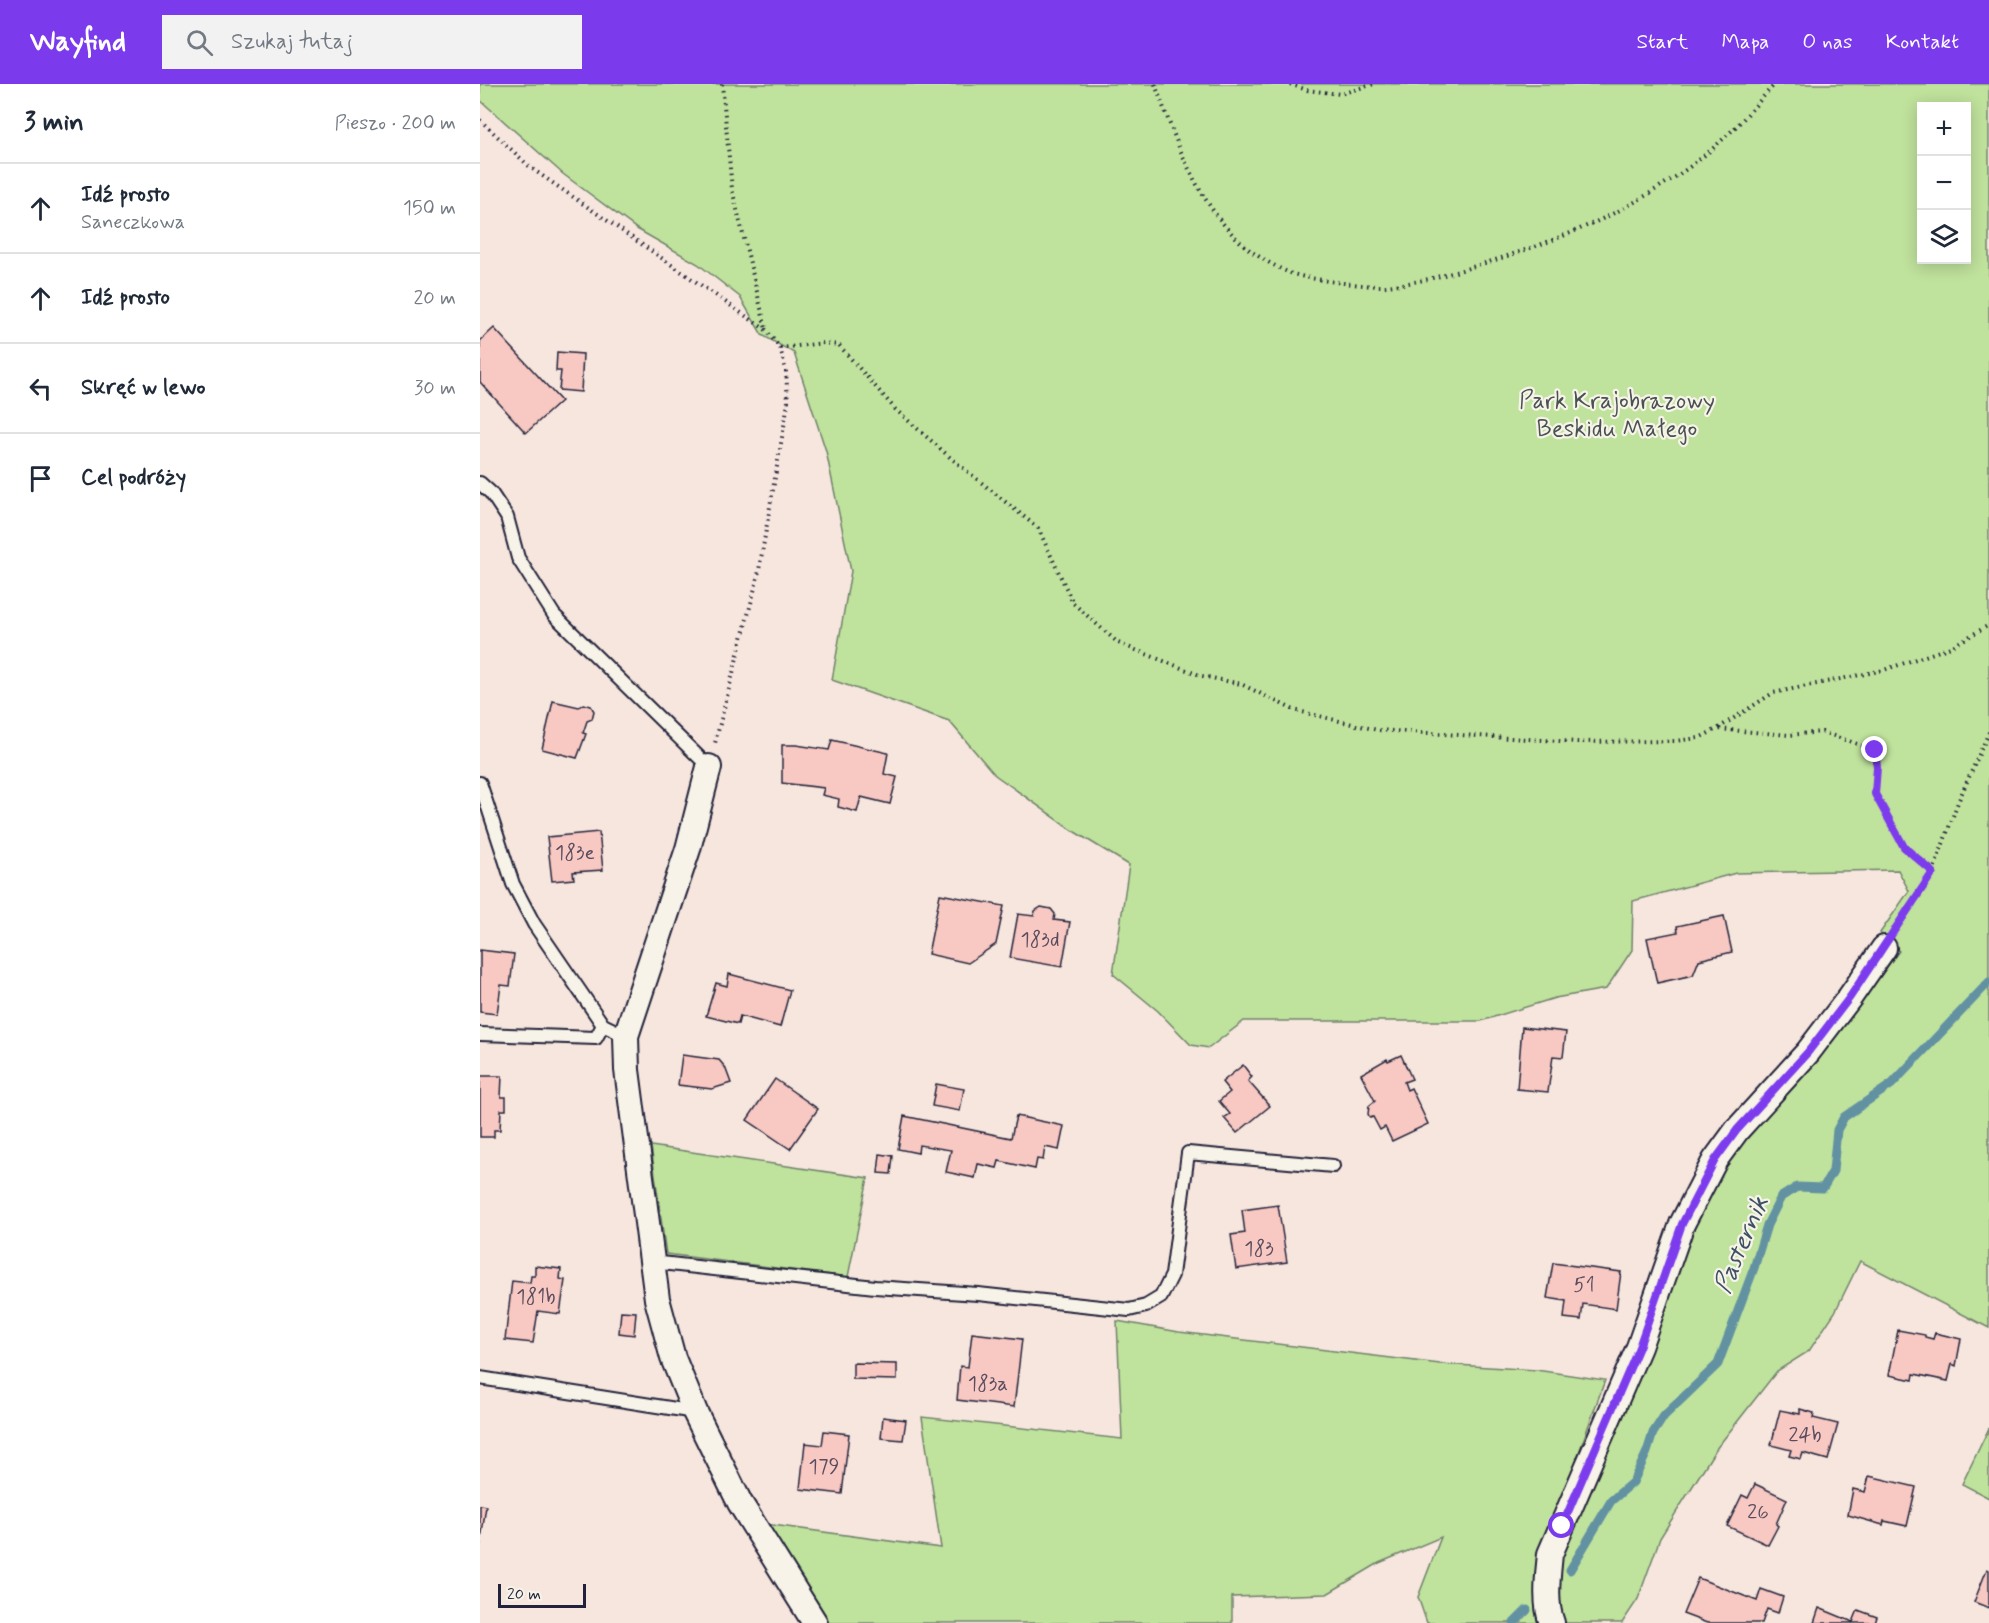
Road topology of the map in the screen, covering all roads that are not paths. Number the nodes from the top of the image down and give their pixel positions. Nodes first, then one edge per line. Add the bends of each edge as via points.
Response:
1 (480, 483) edge
2 (709, 767) joint
3 (480, 783) edge
4 (1884, 948) road end
5 (603, 1025) junction
6 (480, 1034) edge
7 (626, 1036) junction
8 (1333, 1166) dead end
9 (652, 1263) junction
10 (480, 1378) edge
11 (695, 1412) junction
12 (815, 1623) edge
13 (1552, 1623) edge

1 - 2 lane via 507,517 518,558 554,615
2 - 7 street via 688,849
3 - 5 lane via 513,884 534,924
4 - 13 street via 1808,1052 1715,1160 1682,1224 1639,1347 1550,1554
5 - 6 lane via 596,1038
5 - 7 lane
7 - 9 street
8 - 9 lane via 1188,1153 1172,1275 1161,1297 1129,1310
9 - 11 street via 673,1358
10 - 11 lane
11 - 12 street via 740,1503

